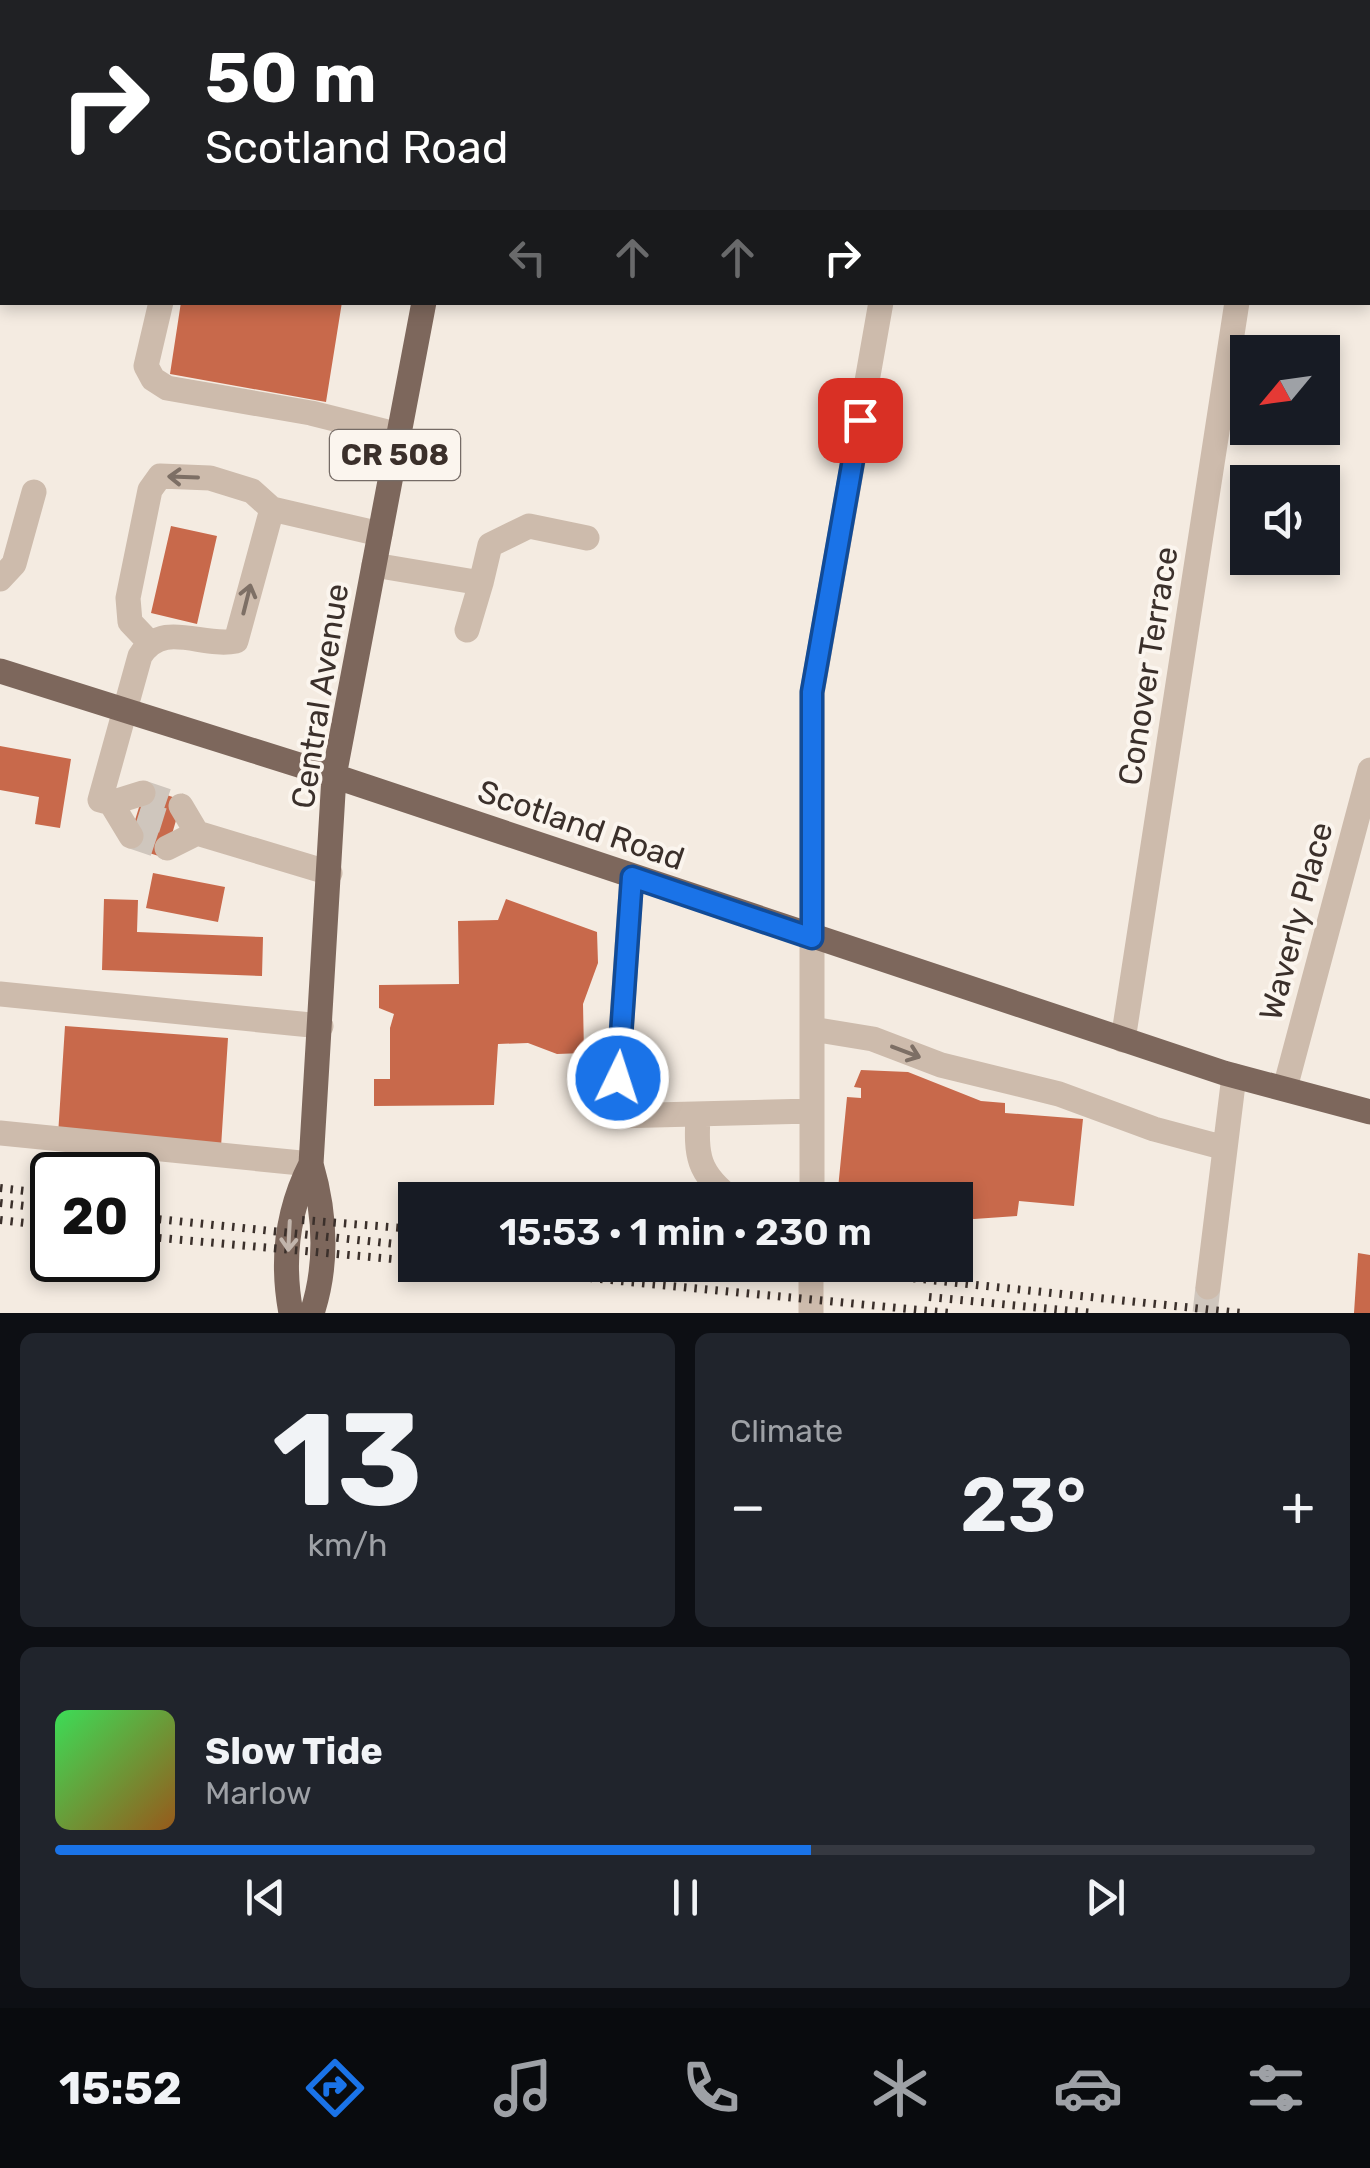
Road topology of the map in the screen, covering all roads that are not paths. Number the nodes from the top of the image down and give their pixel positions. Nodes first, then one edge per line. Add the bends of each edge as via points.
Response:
1 (160, 305) edge
2 (423, 305) edge
3 (880, 305) edge
4 (1237, 305) edge
5 (399, 434) junction
6 (34, 492) dead end
7 (272, 509) junction
8 (380, 534) junction
9 (588, 538) dead end
10 (374, 565) junction
11 (0, 579) edge
12 (480, 584) junction
13 (468, 630) dead end
14 (149, 642) junction
15 (0, 671) edge
16 (123, 710) junction
17 (1370, 770) edge
18 (334, 776) junction
19 (138, 814) tunnel mouth
20 (180, 828) tunnel mouth
21 (330, 873) junction
22 (632, 877) junction
23 (812, 938) junction
24 (0, 994) edge
25 (320, 1026) junction
26 (812, 1029) junction
27 (1122, 1040) junction
28 (1234, 1076) junction
29 (1285, 1088) junction
30 (812, 1111) junction
31 (1370, 1112) edge
32 (698, 1114) junction
33 (0, 1134) edge
34 (1225, 1148) junction
35 (310, 1164) junction
36 (713, 1182) edge
37 (812, 1182) edge
38 (811, 1282) edge
39 (1208, 1286) tunnel mouth
40 (292, 1313) edge
41 (312, 1313) edge
42 (811, 1313) edge

1 - 5 street via 146,366 167,388
2 - 5 main road, Central Avenue / CR 508
3 - 23 street via 812,692
4 - 27 street, Conover Terrace
5 - 8 main road, Central Avenue / CR 508
6 - 11 street via 14,564
7 - 8 street
14 -> 7 street via 168,635 221,644 236,640
7 -> 14 street via 252,491 210,478 160,476 150,490 128,598 130,622
8 - 10 main road, Central Avenue / CR 508
9 - 12 street via 529,526 490,545
10 - 12 street
10 - 18 main road, Central Avenue / CR 508
12 - 13 street
14 - 16 street
15 - 16 main road, Scotland Road
16 - 18 main road, Scotland Road
16 - 19 street via 100,800
17 - 29 street, Waverly Place
18 - 21 main road, Central Avenue / CR 508
18 - 22 main road, Scotland Road
20 - 21 street
21 - 25 main road, Central Avenue / CR 508
22 - 23 main road, Scotland Road
22 - 32 street via 615,1116
23 - 26 street
23 - 27 main road, Scotland Road
24 - 25 street
25 - 35 main road, Central Avenue / CR 508
26 - 30 street
26 -> 34 street via 873,1039
27 - 28 main road, Scotland Road
28 - 29 main road, Scotland Road
28 - 34 street
29 - 31 main road, Scotland Road
30 - 32 street
30 - 37 street
32 - 36 street via 696,1159
33 - 35 street
34 - 39 street
35 -> 40 main road, Central Avenue / CR 508 via 290,1204 286,1288
35 - 41 main road, Central Avenue / CR 508 via 323,1206 320,1288
38 - 42 street

